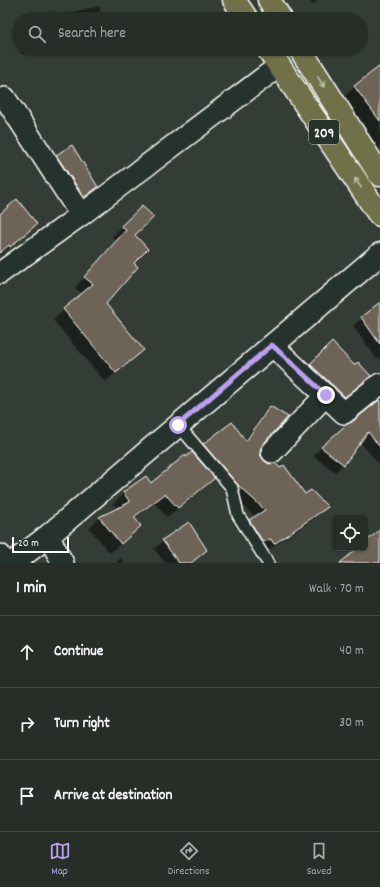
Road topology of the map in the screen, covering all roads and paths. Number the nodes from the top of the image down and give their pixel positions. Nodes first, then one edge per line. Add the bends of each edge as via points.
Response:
1 (234, 0) edge
2 (269, 0) edge
3 (242, 12) edge
4 (277, 12) edge
5 (304, 56) edge
6 (274, 57) edge
7 (5, 98) dead end
8 (380, 175) edge
9 (81, 215) junction
10 (380, 215) edge
11 (380, 254) edge
12 (0, 273) edge
13 (272, 345) junction
14 (380, 384) edge
15 (326, 395) junction
16 (178, 425) junction
17 (272, 452) dead end
18 (48, 536) junction
19 (0, 556) edge
20 (4, 563) edge
21 (13, 563) edge
22 (63, 563) edge
23 (268, 563) edge

1 - 3 highway
2 - 4 highway
5 -> 8 highway, 209
6 - 9 street
10 -> 6 highway, 209
7 - 9 street
9 - 12 street
11 - 13 street
13 - 15 street
13 - 16 street
14 - 15 street via 344,413
15 - 17 street
16 - 18 street
16 - 23 lane via 232,488 238,515
18 - 21 street
18 - 22 street
19 - 20 street

